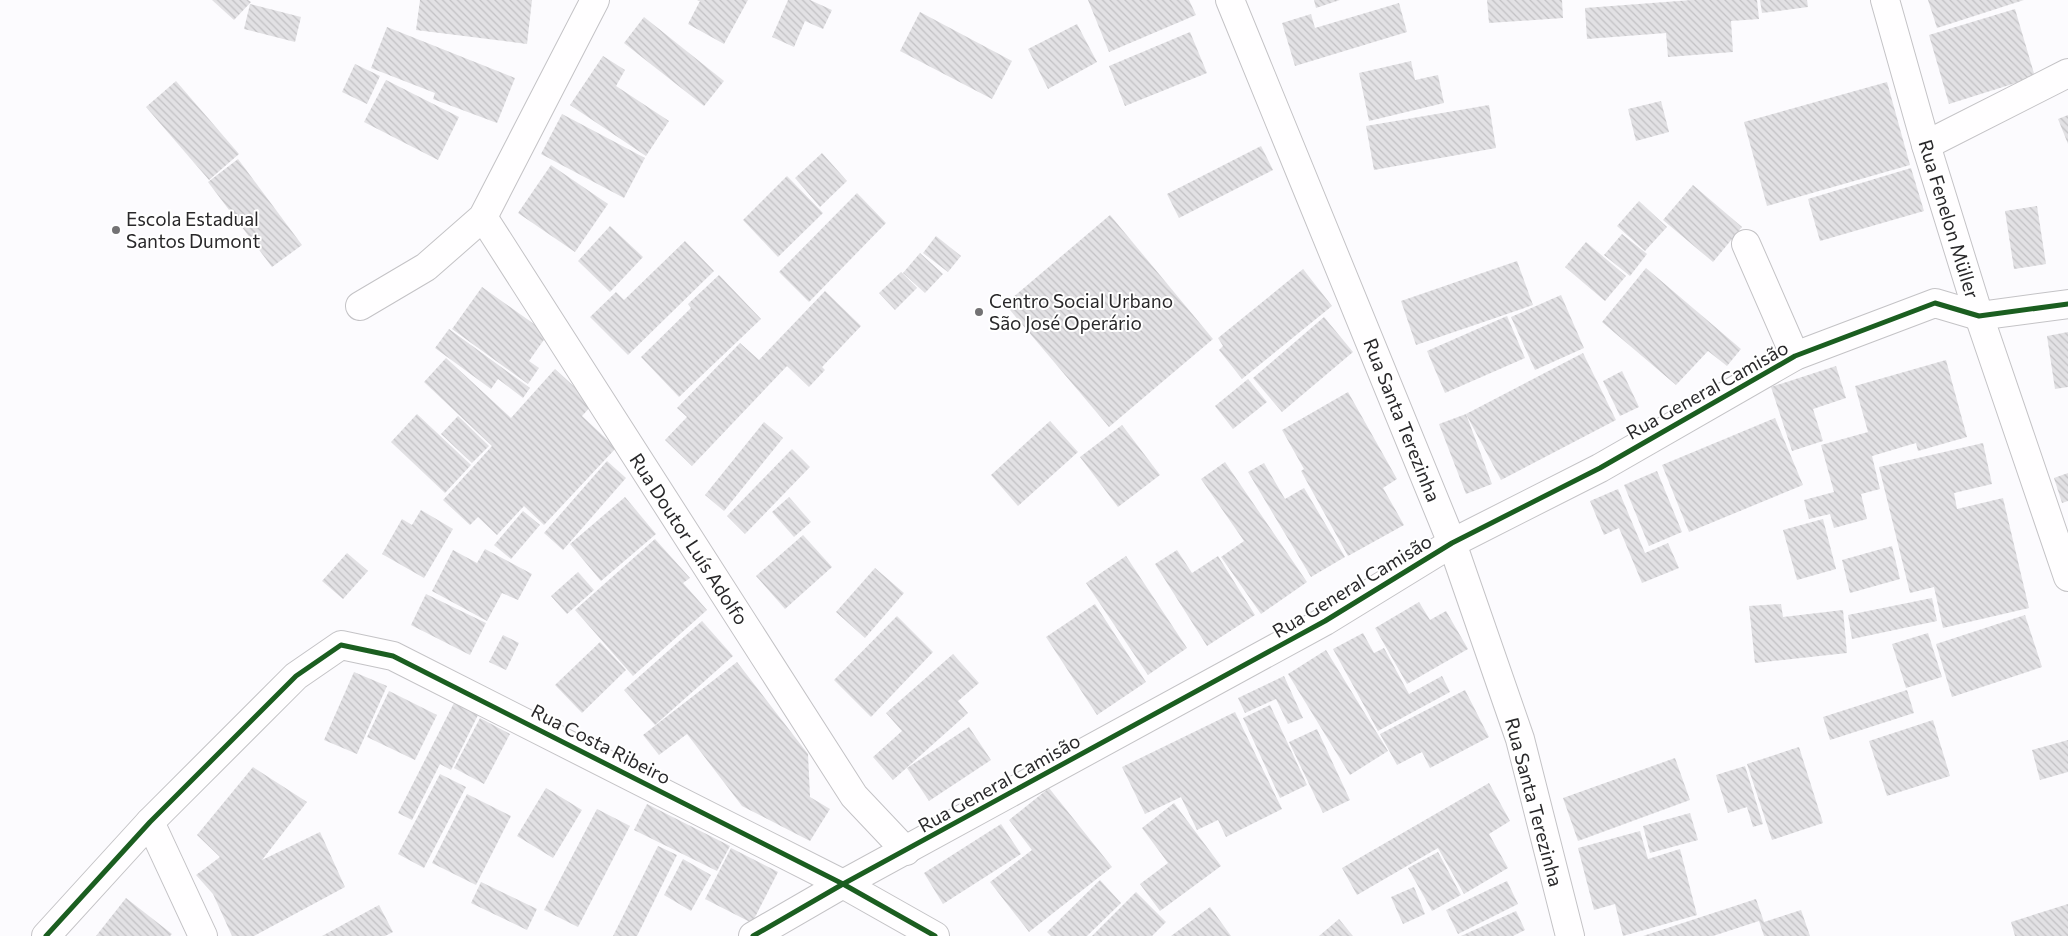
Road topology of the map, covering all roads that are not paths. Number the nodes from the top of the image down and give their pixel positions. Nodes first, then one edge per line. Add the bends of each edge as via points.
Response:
1 (595, 0) edge
2 (1230, 0) edge
3 (1885, 0) edge
4 (2068, 73) edge
5 (1926, 145) junction
6 (483, 217) junction
7 (1746, 244) dead end
8 (2068, 304) edge
9 (360, 306) dead end
10 (1979, 316) junction
11 (1795, 356) junction
12 (1452, 543) junction
13 (2068, 577) edge
14 (150, 822) junction
15 (906, 851) junction
16 (843, 884) junction
17 (46, 936) edge
18 (203, 936) edge
19 (753, 936) edge
20 (935, 936) edge
21 (1570, 936) edge

1 - 6 street
2 - 12 street, Rua Santa Terezinha
3 - 5 street, Rua Fenelon Müller
4 - 5 street
5 - 10 street, Rua Fenelon Müller
6 - 9 street via 426,267
6 - 15 street, Rua Doutor Luís Adolfo via 854,796
7 - 11 street
8 - 10 street
10 - 11 street, Rua General Camisão via 1934,303
10 - 13 street, Rua Fenelon Müller
11 - 12 street, Rua General Camisão via 1600,468
12 - 15 street, Rua General Camisão via 1325,621
12 - 21 street, Rua Santa Terezinha via 1520,739
14 - 16 street, Rua Costa Ribeiro via 296,676 340,645 393,656
14 - 17 street
14 - 18 street
15 - 16 street, Rua General Camisão
16 - 19 street, Rua General Camisão
16 - 20 street, Rua Costa Ribeiro

